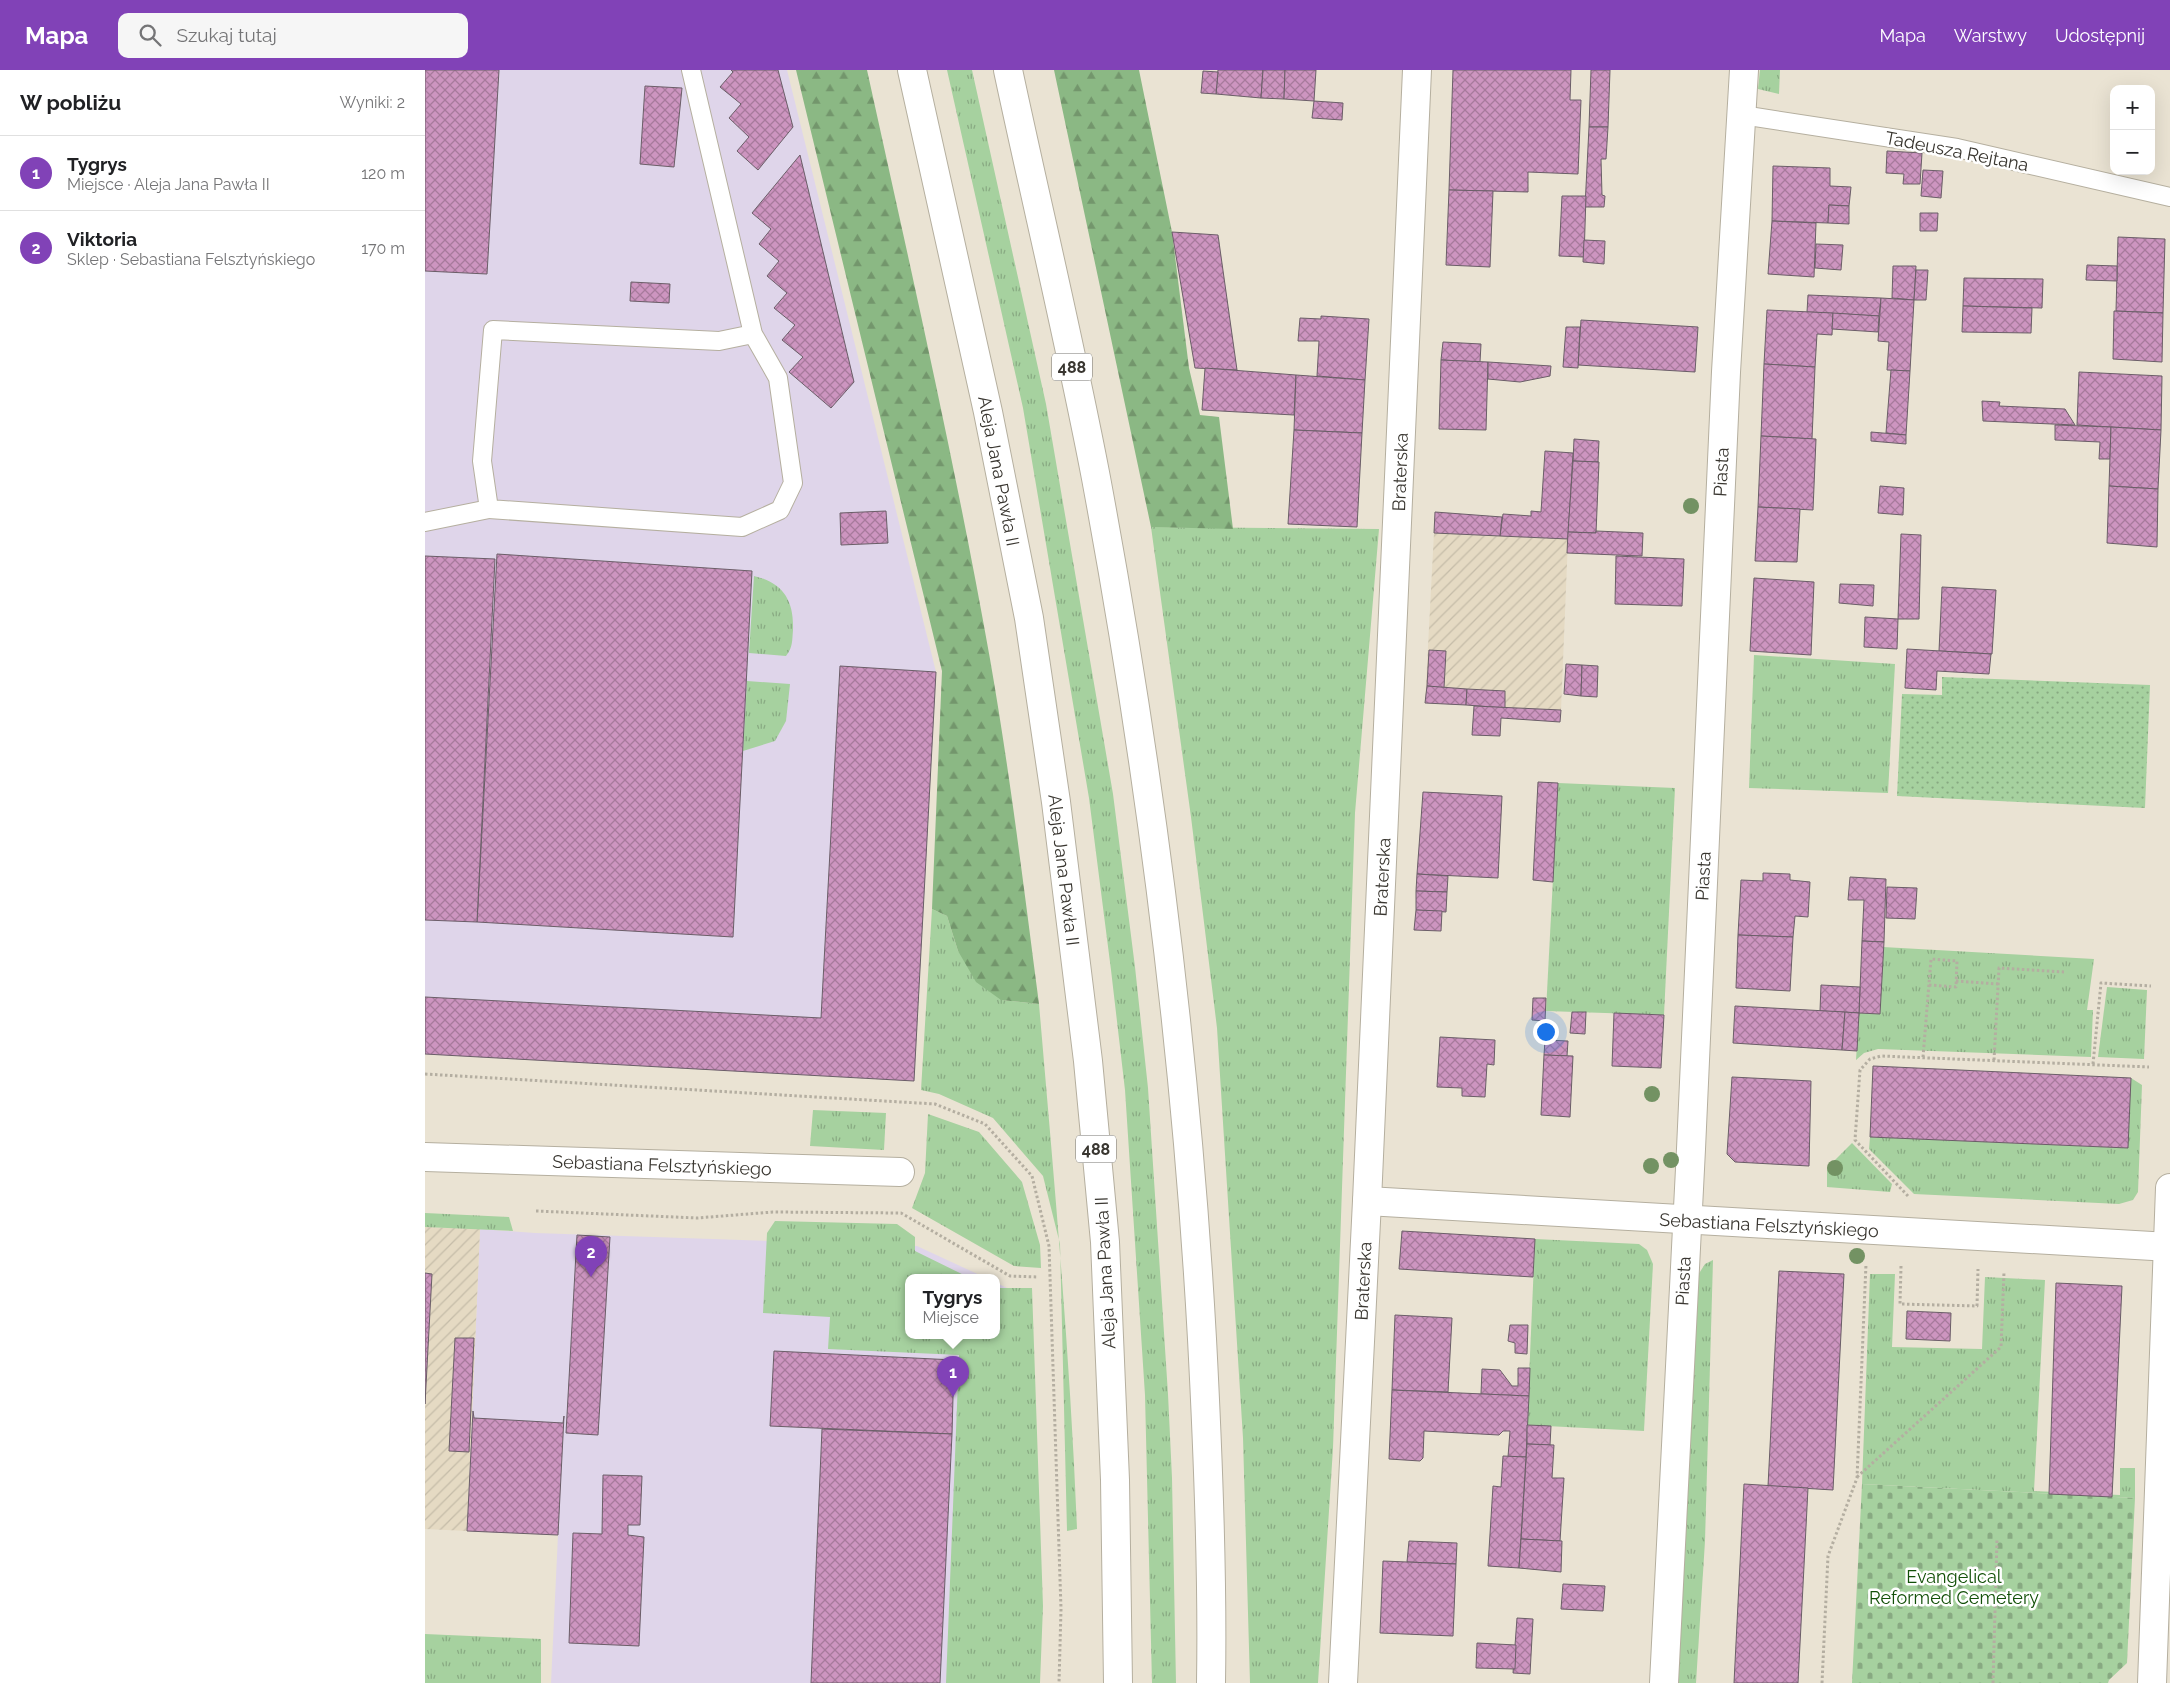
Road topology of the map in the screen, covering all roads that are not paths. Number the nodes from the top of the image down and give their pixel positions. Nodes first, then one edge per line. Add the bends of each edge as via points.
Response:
1 (691, 70) edge
2 (912, 70) edge
3 (1008, 70) edge
4 (1417, 70) edge
5 (1744, 70) edge
6 (1741, 115) junction
7 (2170, 197) edge
8 (753, 334) junction
9 (489, 510) junction
10 (425, 522) edge
11 (425, 1156) edge
12 (900, 1172) dead end
13 (2170, 1188) edge
14 (1367, 1201) junction
15 (1687, 1221) junction
16 (2169, 1247) edge
17 (1118, 1683) edge
18 (1211, 1683) edge
19 (1343, 1683) edge
20 (1664, 1683) edge
21 (2152, 1683) edge

1 - 8 lane
2 - 17 street, Aleja Jana Pawła II / 488 via 986,403 1029,618 1057,811 1088,1061 1105,1242 1115,1480
3 - 18 street, 488 via 1097,483 1129,664 1172,972 1191,1177 1202,1353
4 - 14 street, Braterska
5 - 6 street, Piasta
6 - 7 lane, Tadeusza Rejtana via 1957,148
6 - 15 street, Piasta
8 - 9 lane via 719,341 493,330 482,461
8 - 9 lane via 778,378 793,483 780,510 742,527
9 - 10 lane
11 - 12 street, Sebastiana Felsztyńskiego
13 - 16 street
14 - 15 street, Sebastiana Felsztyńskiego
14 - 19 street, Braterska
15 - 16 street, Sebastiana Felsztyńskiego
15 - 20 street, Piasta
16 - 21 street

